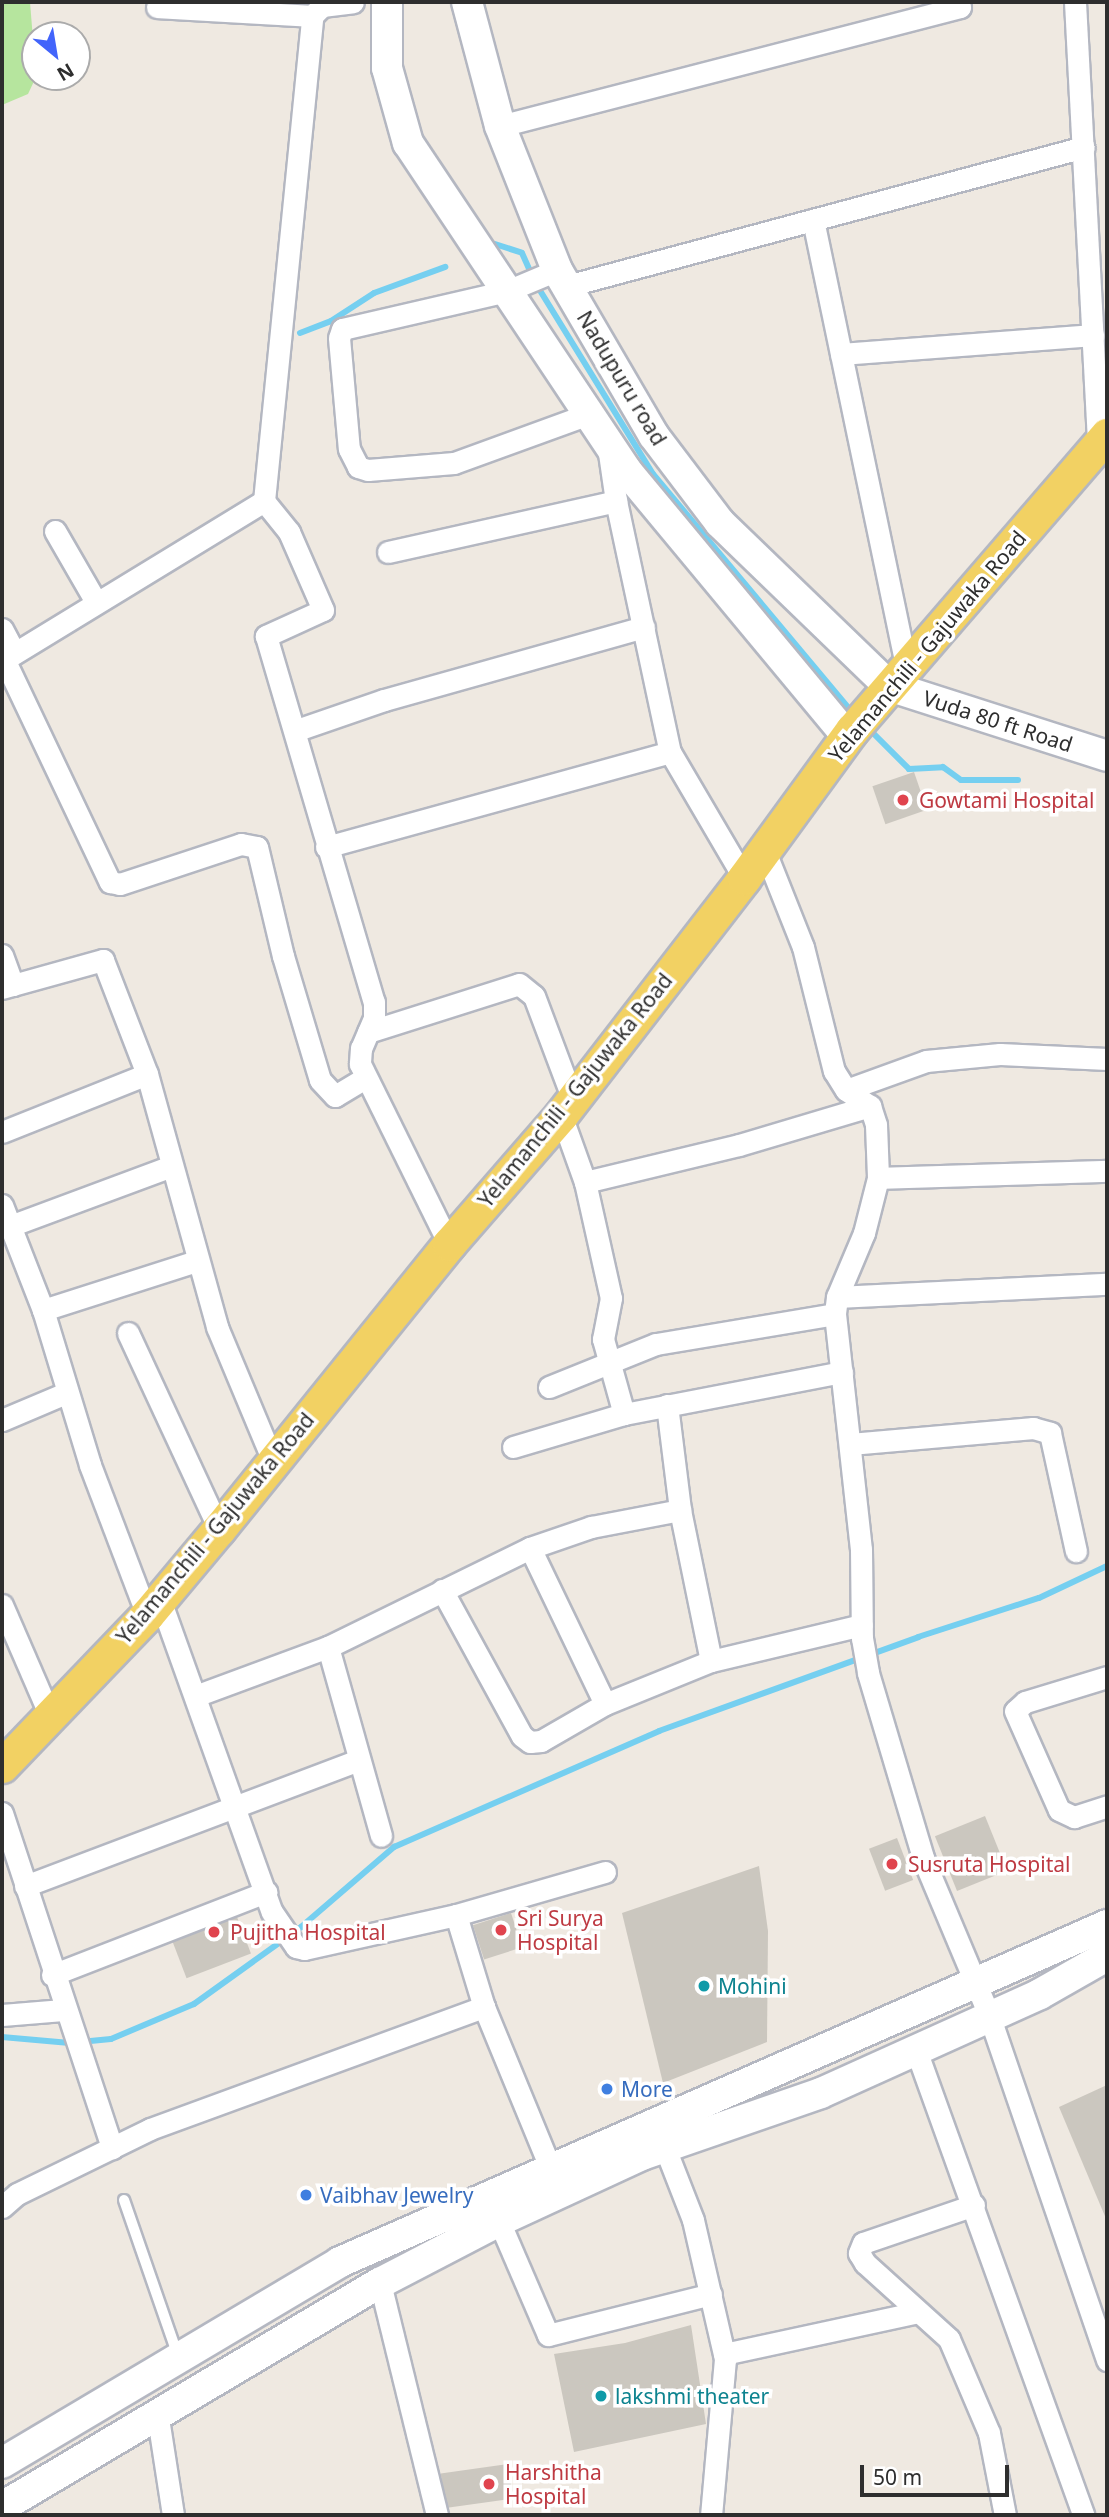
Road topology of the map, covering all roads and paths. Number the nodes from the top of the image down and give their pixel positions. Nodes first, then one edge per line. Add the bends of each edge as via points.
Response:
1 (353, 2) edge
2 (387, 2) edge
3 (467, 2) edge
4 (1075, 2) edge
5 (965, 4) edge
6 (158, 7) dead end
7 (319, 8) edge
8 (500, 126) junction
9 (1084, 147) junction
10 (813, 220) junction
11 (562, 278) junction
12 (507, 291) junction
13 (1093, 335) junction
14 (841, 354) junction
15 (586, 415) junction
16 (654, 436) junction
17 (1102, 440) edge
18 (614, 453) junction
19 (264, 501) junction
20 (617, 501) junction
21 (55, 531) dead end
22 (388, 552) dead end
23 (96, 602) junction
24 (643, 627) junction
25 (2, 629) edge
26 (7, 658) edge
27 (892, 682) junction
28 (297, 730) junction
29 (849, 733) junction
30 (670, 752) junction
31 (1107, 756) edge
32 (326, 847) junction
33 (764, 849) junction
34 (744, 878) junction
35 (2, 955) edge
36 (7, 986) edge
37 (368, 1032) junction
38 (1107, 1059) edge
39 (146, 1074) junction
40 (365, 1078) junction
41 (846, 1090) junction
42 (870, 1106) junction
43 (567, 1107) junction
44 (2, 1132) edge
45 (171, 1166) junction
46 (1107, 1171) edge
47 (878, 1178) junction
48 (585, 1182) junction
49 (2, 1205) edge
50 (10, 1226) junction
51 (449, 1244) junction
52 (197, 1261) junction
53 (1107, 1284) edge
54 (836, 1305) junction
55 (43, 1310) junction
56 (128, 1333) dead end
57 (609, 1360) junction
58 (842, 1372) junction
59 (549, 1387) dead end
60 (66, 1393) junction
61 (667, 1405) junction
62 (624, 1414) junction
63 (2, 1420) edge
64 (850, 1444) junction
65 (513, 1447) dead end
66 (273, 1461) junction
67 (680, 1510) junction
68 (219, 1529) junction
69 (530, 1548) junction
70 (1076, 1551) dead end
71 (442, 1590) junction
72 (2, 1605) edge
73 (153, 1607) junction
74 (862, 1632) junction
75 (328, 1647) junction
76 (711, 1661) junction
77 (1107, 1677) edge
78 (198, 1695) junction
79 (605, 1704) junction
80 (50, 1716) junction
81 (359, 1760) junction
82 (2, 1766) edge
83 (237, 1804) junction
84 (1107, 1806) edge
85 (2, 1813) edge
86 (381, 1836) dead end
87 (605, 1872) dead end
88 (25, 1886) junction
89 (266, 1892) junction
90 (456, 1915) junction
91 (1107, 1925) edge
92 (1107, 1956) edge
93 (52, 1975) junction
94 (974, 1985) junction
95 (484, 2007) junction
96 (63, 2010) junction
97 (2, 2015) edge
98 (989, 2015) junction
99 (916, 2050) junction
100 (111, 2148) junction
101 (665, 2148) junction
102 (550, 2167) junction
103 (124, 2200) dead end
104 (974, 2205) junction
105 (2, 2207) edge
106 (499, 2221) junction
107 (380, 2283) junction
108 (711, 2294) junction
109 (919, 2312) junction
110 (724, 2354) junction
111 (178, 2357) junction
112 (1107, 2360) edge
113 (159, 2418) junction
114 (2, 2463) edge
115 (2, 2507) edge
116 (173, 2515) edge
117 (437, 2515) edge
118 (711, 2515) edge
119 (1005, 2515) edge
120 (1083, 2515) edge

1 - 7 street
2 - 12 main road via 387,68 408,144
3 - 8 main road, Nadupuru road
4 - 9 street
5 - 8 street
6 - 7 street
7 - 19 street
8 - 11 main road, Nadupuru road
9 - 10 street
9 - 13 street
10 - 11 street
10 - 14 street
11 - 12 street
11 - 16 main road, Nadupuru road
12 - 15 main road
12 - 15 street via 342,329 338,338 352,459 368,470 454,463
13 - 14 street
13 - 17 street
14 - 27 street
15 - 18 main road
16 - 18 main road
16 - 27 main road, Nadupuru road via 720,523
17 - 27 main road, Yelamanchili - Gajuwaka Road
18 - 20 street
18 - 29 main road
19 - 23 street
19 - 28 street via 289,532 323,610 266,636
20 - 22 street
20 - 24 street
21 - 23 street
23 - 26 street
24 - 28 street via 384,700
24 - 30 street
25 - 26 street
26 - 40 street via 110,881 120,884 241,844 257,847 283,957 320,1080 335,1096
27 - 29 main road, Yelamanchili - Gajuwaka Road
27 - 31 main road, Vuda 80 ft Road
28 - 32 street
29 - 33 main road, Yelamanchili - Gajuwaka Road
30 - 32 street
30 - 34 street
32 - 37 street via 374,1002
33 - 34 main road, Yelamanchili - Gajuwaka Road
33 - 41 street via 803,947 834,1072
34 - 43 main road, Yelamanchili - Gajuwaka Road
35 - 36 street
36 - 39 street via 103,960
37 - 40 street via 360,1064
37 - 43 street via 519,984 534,996
38 - 41 street via 1000,1054 926,1061
39 - 44 street
39 - 45 street
40 - 51 street
41 - 42 street
42 - 47 street via 876,1125
42 - 48 street via 739,1146
43 - 48 street
43 - 51 main road, Yelamanchili - Gajuwaka Road
45 - 50 street
45 - 52 street
46 - 47 street
47 - 54 street via 864,1233
48 - 57 street via 611,1298 603,1339
49 - 50 street
50 - 55 street
51 - 66 main road, Yelamanchili - Gajuwaka Road
52 - 55 street
52 - 66 street via 216,1327
53 - 54 street
54 - 57 street via 670,1341
54 - 58 street
55 - 60 street
56 - 68 street
57 - 59 street
57 - 62 street
58 - 61 street
58 - 64 street
60 - 63 street
60 - 73 street
61 - 62 street
61 - 67 street
62 - 65 street
64 - 70 street via 1033,1428 1050,1433
64 - 74 street via 861,1549
66 - 68 main road, Yelamanchili - Gajuwaka Road
67 - 69 street via 591,1527
67 - 76 street
68 - 73 main road, Yelamanchili - Gajuwaka Road
69 - 71 street
69 - 79 street
71 - 75 street
71 - 79 street via 522,1736 530,1742 541,1741
72 - 80 street
73 - 78 street
73 - 80 main road, Yelamanchili - Gajuwaka Road
74 - 76 street
74 - 94 street via 868,1673 923,1858
75 - 78 street
75 - 81 street
76 - 79 street
77 - 84 street via 1025,1702 1015,1711 1059,1810 1074,1817
78 - 83 street
80 - 82 main road, Yelamanchili - Gajuwaka Road
81 - 83 street
81 - 86 street
83 - 88 street
83 - 89 street
85 - 88 street
87 - 90 street
88 - 93 street
89 - 90 street via 290,1940 304,1949
89 - 93 street
90 - 95 street
91 - 94 main road
92 - 98 main road
93 - 96 street
94 - 98 street
94 - 102 main road
95 - 100 street via 150,2129
95 - 102 street
96 - 97 street
96 - 100 street
98 - 99 main road
98 - 112 street
99 - 101 main road via 821,2093
99 - 104 street
100 - 105 street via 17,2194
101 - 106 main road
101 - 108 street via 693,2220
102 - 111 main road via 340,2262
103 - 111 lane
104 - 109 street via 863,2243 859,2253 865,2263
104 - 120 street
106 - 107 main road
106 - 108 street via 548,2335
107 - 113 main road
107 - 117 street
108 - 110 street
109 - 110 street
109 - 119 street via 949,2339 989,2433
110 - 118 street via 724,2405
111 - 114 main road
113 - 115 main road
113 - 116 street

